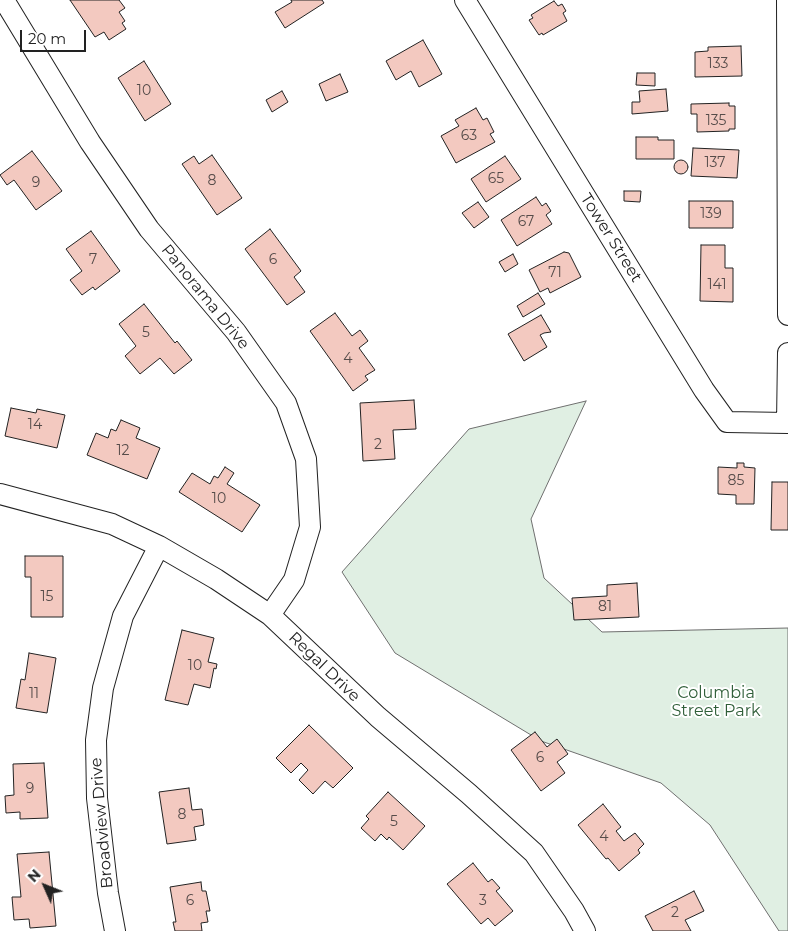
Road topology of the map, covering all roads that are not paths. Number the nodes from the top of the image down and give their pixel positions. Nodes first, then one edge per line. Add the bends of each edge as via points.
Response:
1 (4, 0) edge
2 (465, 0) edge
3 (787, 0) edge
4 (788, 315) edge
5 (788, 353) edge
6 (788, 423) edge
7 (0, 494) edge
8 (159, 546) junction
9 (270, 615) junction
10 (115, 931) edge
11 (585, 931) edge

1 - 9 street, Panorama Drive via 90,142 149,229 236,332 286,403 306,459 310,527 294,580
2 - 6 street, Tower Street via 704,390 727,422
3 - 4 street
5 - 6 street
7 - 8 street, Regal Drive via 112,524
8 - 9 street, Regal Drive
8 - 10 street, Broadview Drive via 123,616 103,688 96,740 97,798
9 - 11 street, Regal Drive via 378,718 534,853

